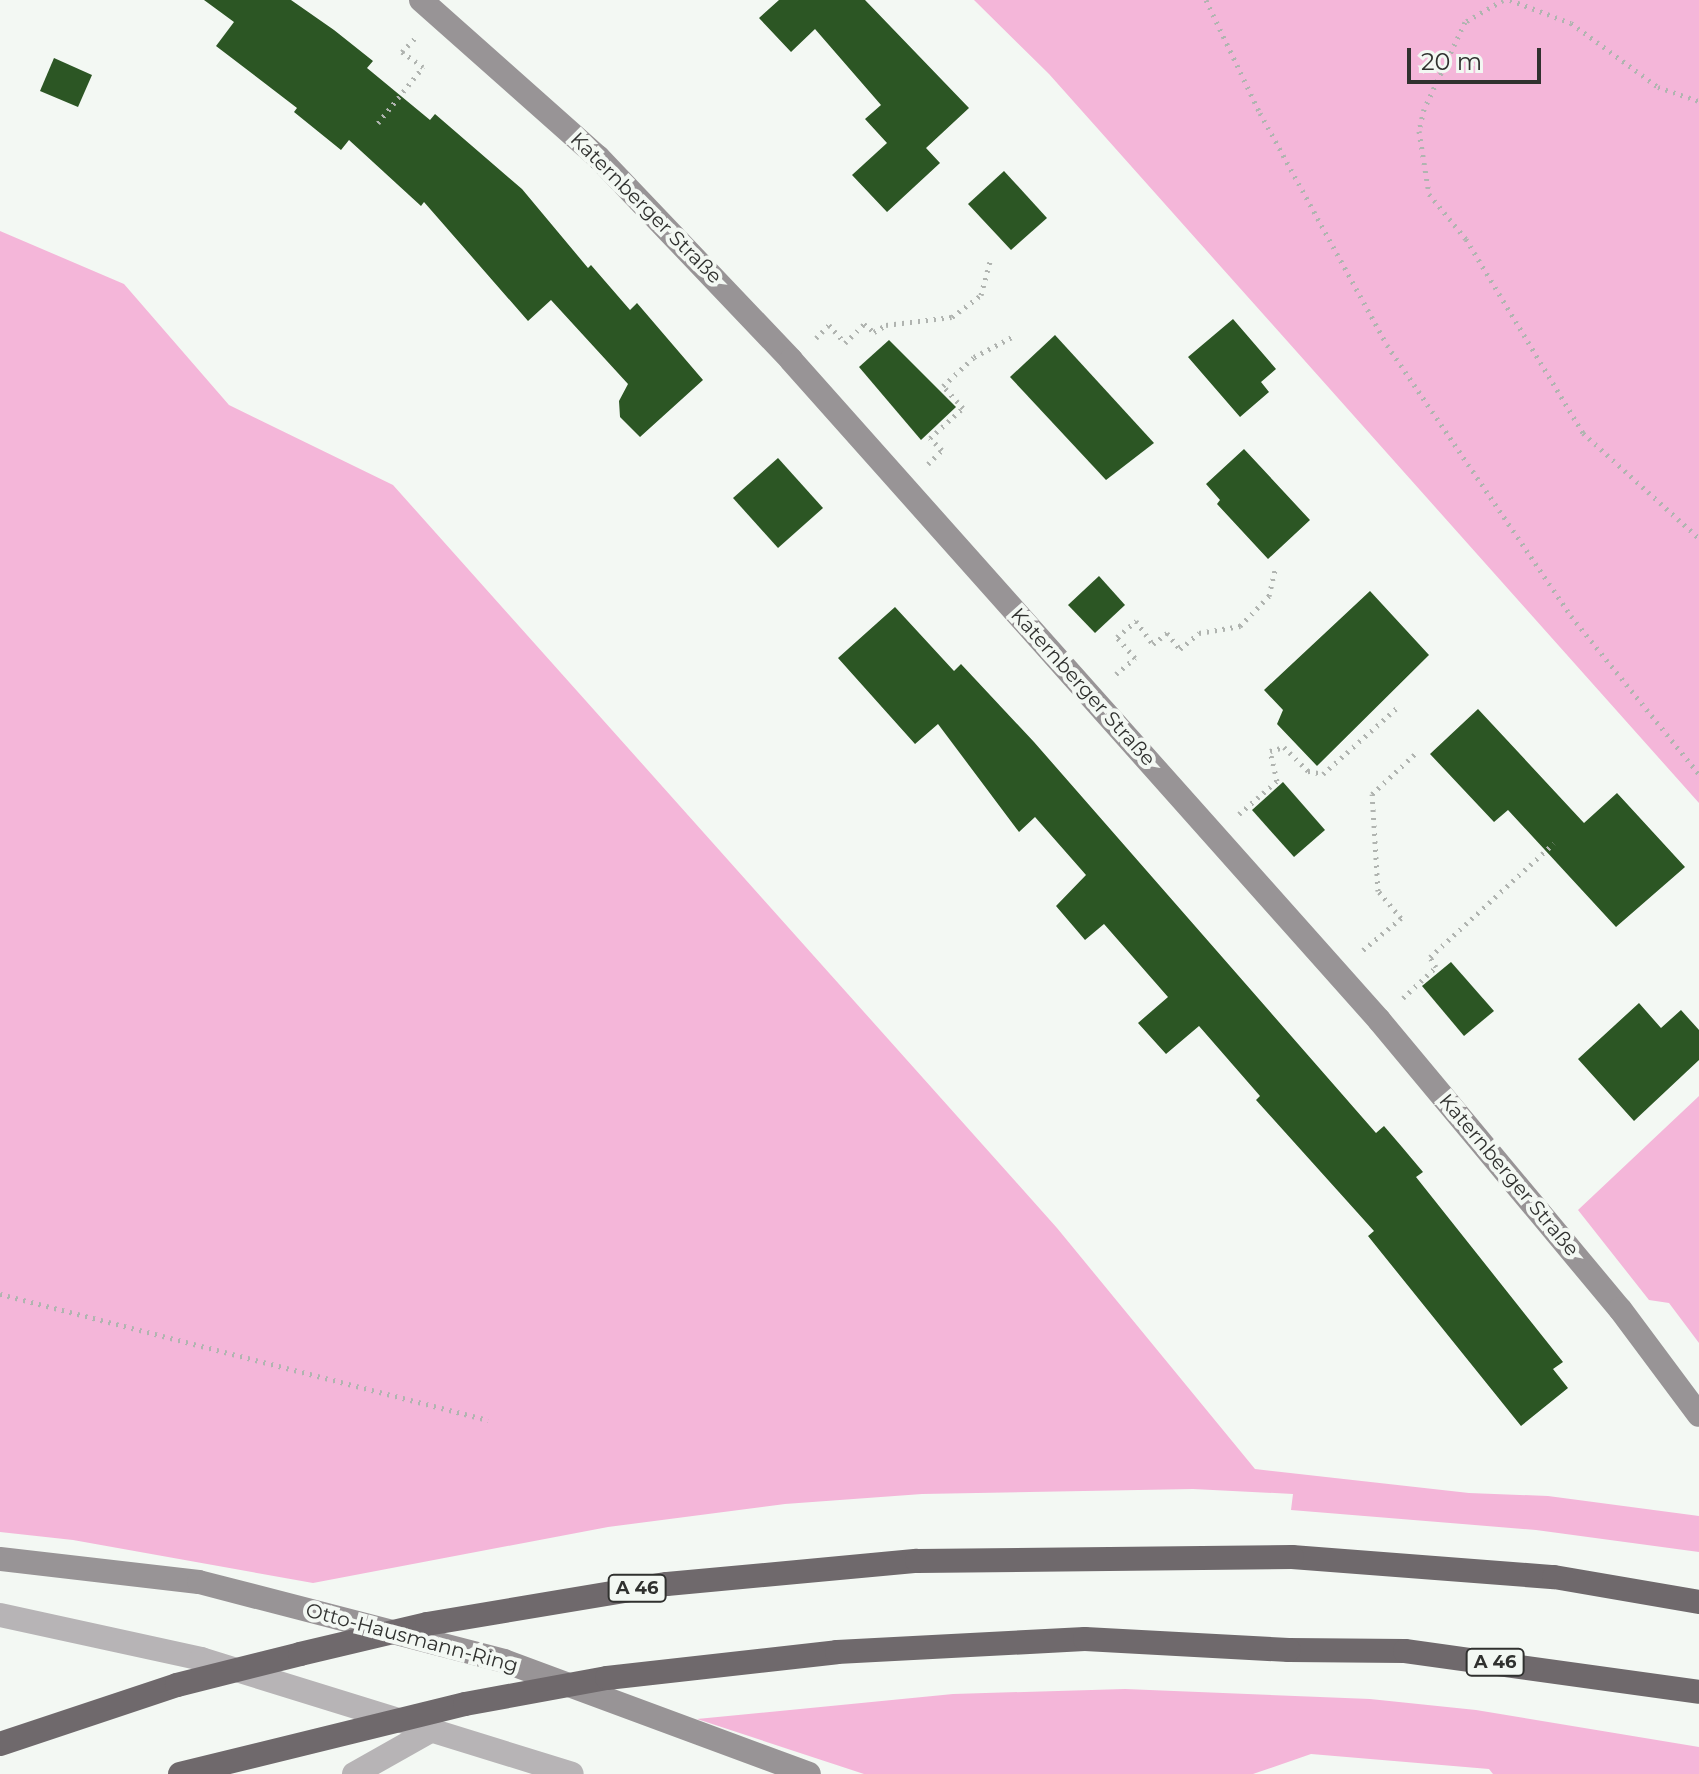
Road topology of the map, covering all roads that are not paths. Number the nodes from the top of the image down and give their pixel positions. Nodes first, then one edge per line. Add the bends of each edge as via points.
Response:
1 (429, 7) edge
2 (1699, 1415) edge
3 (0, 1559) edge
4 (1699, 1602) edge
5 (0, 1615) edge
6 (1699, 1692) edge
7 (432, 1730) junction
8 (0, 1744) edge
9 (180, 1774) edge
10 (354, 1774) edge
11 (572, 1774) edge
12 (809, 1774) edge

1 - 2 street, Katernberger Straße via 598,157 791,360 1379,1020 1620,1309
3 - 12 street, Otto-Hausmann-Ring via 199,1582 461,1650 742,1745
4 - 8 highway, A 46, bridge via 1554,1577 1292,1557 917,1561 651,1586 427,1624 177,1685
5 - 7 street via 201,1659
6 - 9 highway, A 46, bridge via 1405,1651 1085,1639 807,1655 607,1678 465,1704
7 - 10 street
7 - 11 street

